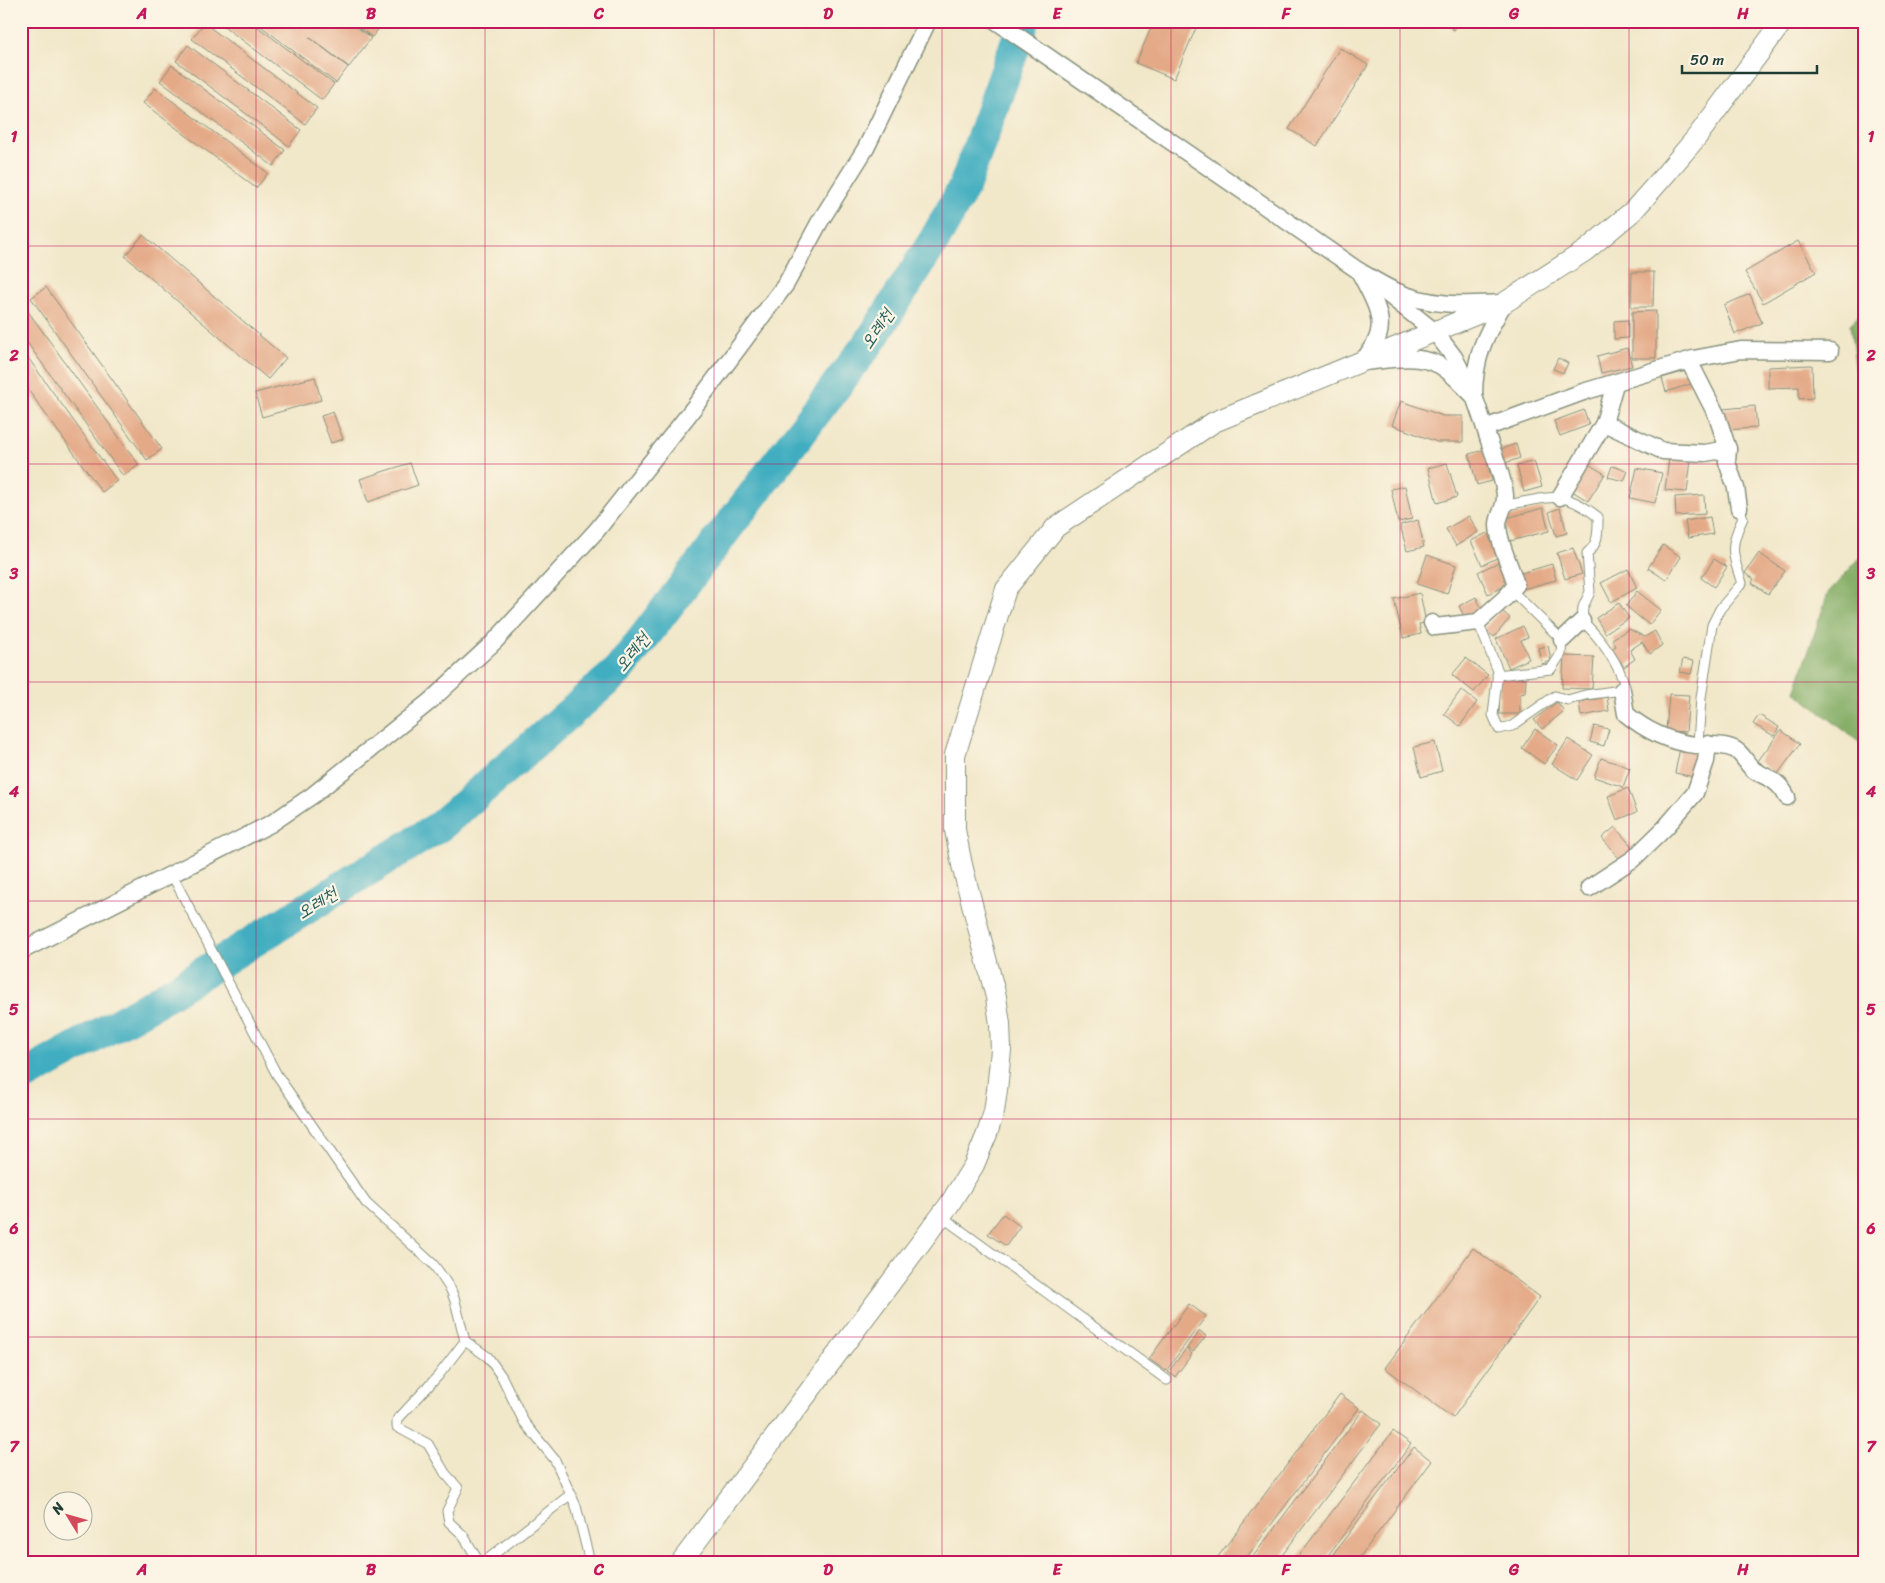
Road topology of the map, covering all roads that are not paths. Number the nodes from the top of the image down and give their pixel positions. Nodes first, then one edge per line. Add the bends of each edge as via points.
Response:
1 (928, 21) edge
2 (996, 21) edge
3 (1783, 21) edge
4 (1360, 271) junction
5 (1504, 303) junction
6 (1435, 332) junction
7 (1830, 352) dead end
8 (1689, 361) junction
9 (1363, 362) junction
10 (1614, 384) junction
11 (1474, 396) junction
12 (1604, 423) junction
13 (1485, 428) junction
14 (1728, 450) junction
15 (1560, 497) junction
16 (1505, 505) junction
17 (1739, 508) joint
18 (1512, 591) junction
19 (1582, 621) junction
20 (1478, 622) junction
21 (1432, 623) dead end
22 (1562, 640) junction
23 (1497, 674) junction
24 (1622, 690) junction
25 (1703, 744) junction
26 (1786, 797) dead end
27 (172, 875) junction
28 (1590, 888) dead end
29 (21, 951) edge
30 (941, 1216) junction
31 (465, 1341) junction
32 (1167, 1380) dead end
33 (571, 1494) junction
34 (478, 1562) edge
35 (484, 1562) edge
36 (590, 1562) edge
37 (680, 1562) edge

1 - 27 street via 866,148 786,284 597,530 495,640 429,702 313,795 272,823
2 - 4 street
3 - 5 street via 1696,138 1633,211 1585,251
4 - 5 street via 1393,290 1417,299 1452,304
4 - 6 street
4 - 9 street via 1380,323 1376,341
5 - 6 street
5 - 11 street via 1479,354
6 - 9 street
6 - 11 street via 1454,357
7 - 8 street via 1741,350
8 - 10 street
8 - 14 street via 1717,416
9 - 11 street via 1424,359 1440,366
9 - 30 street via 1214,422 1056,527 1006,589 955,755 955,830 1000,1024 997,1090 994,1112 974,1165
10 - 12 street
10 - 13 street
11 - 13 street
12 - 14 street via 1663,451 1705,453
12 - 15 street
13 - 16 street via 1500,472
14 - 17 street via 1727,462
15 - 16 lane
15 - 19 lane via 1582,504 1598,517 1594,548 1587,553 1590,592 1583,607
16 - 18 street via 1498,524 1516,585
17 - 25 lane via 1743,518 1732,546 1742,583 1720,609 1712,625 1700,698
18 - 20 street
18 - 22 lane
19 - 22 street
19 - 24 lane via 1592,630 1622,675 1625,687
20 - 21 street via 1435,627
20 - 23 lane
22 - 23 lane via 1561,654 1551,670
23 - 24 lane via 1493,715 1499,730 1512,726 1555,696 1568,700
24 - 25 street via 1626,714 1642,727 1667,738
25 - 26 street via 1736,750 1754,770 1782,787
25 - 28 street via 1706,761 1695,794 1633,859
27 - 29 street
27 - 31 lane via 277,1075 366,1203 439,1272 453,1296
30 - 32 lane
30 - 37 street
31 - 33 lane via 488,1357 502,1377 524,1422 555,1460
31 - 34 lane via 397,1420 397,1427 428,1444 458,1488 447,1511 449,1522 463,1535
33 - 35 lane
33 - 36 lane

